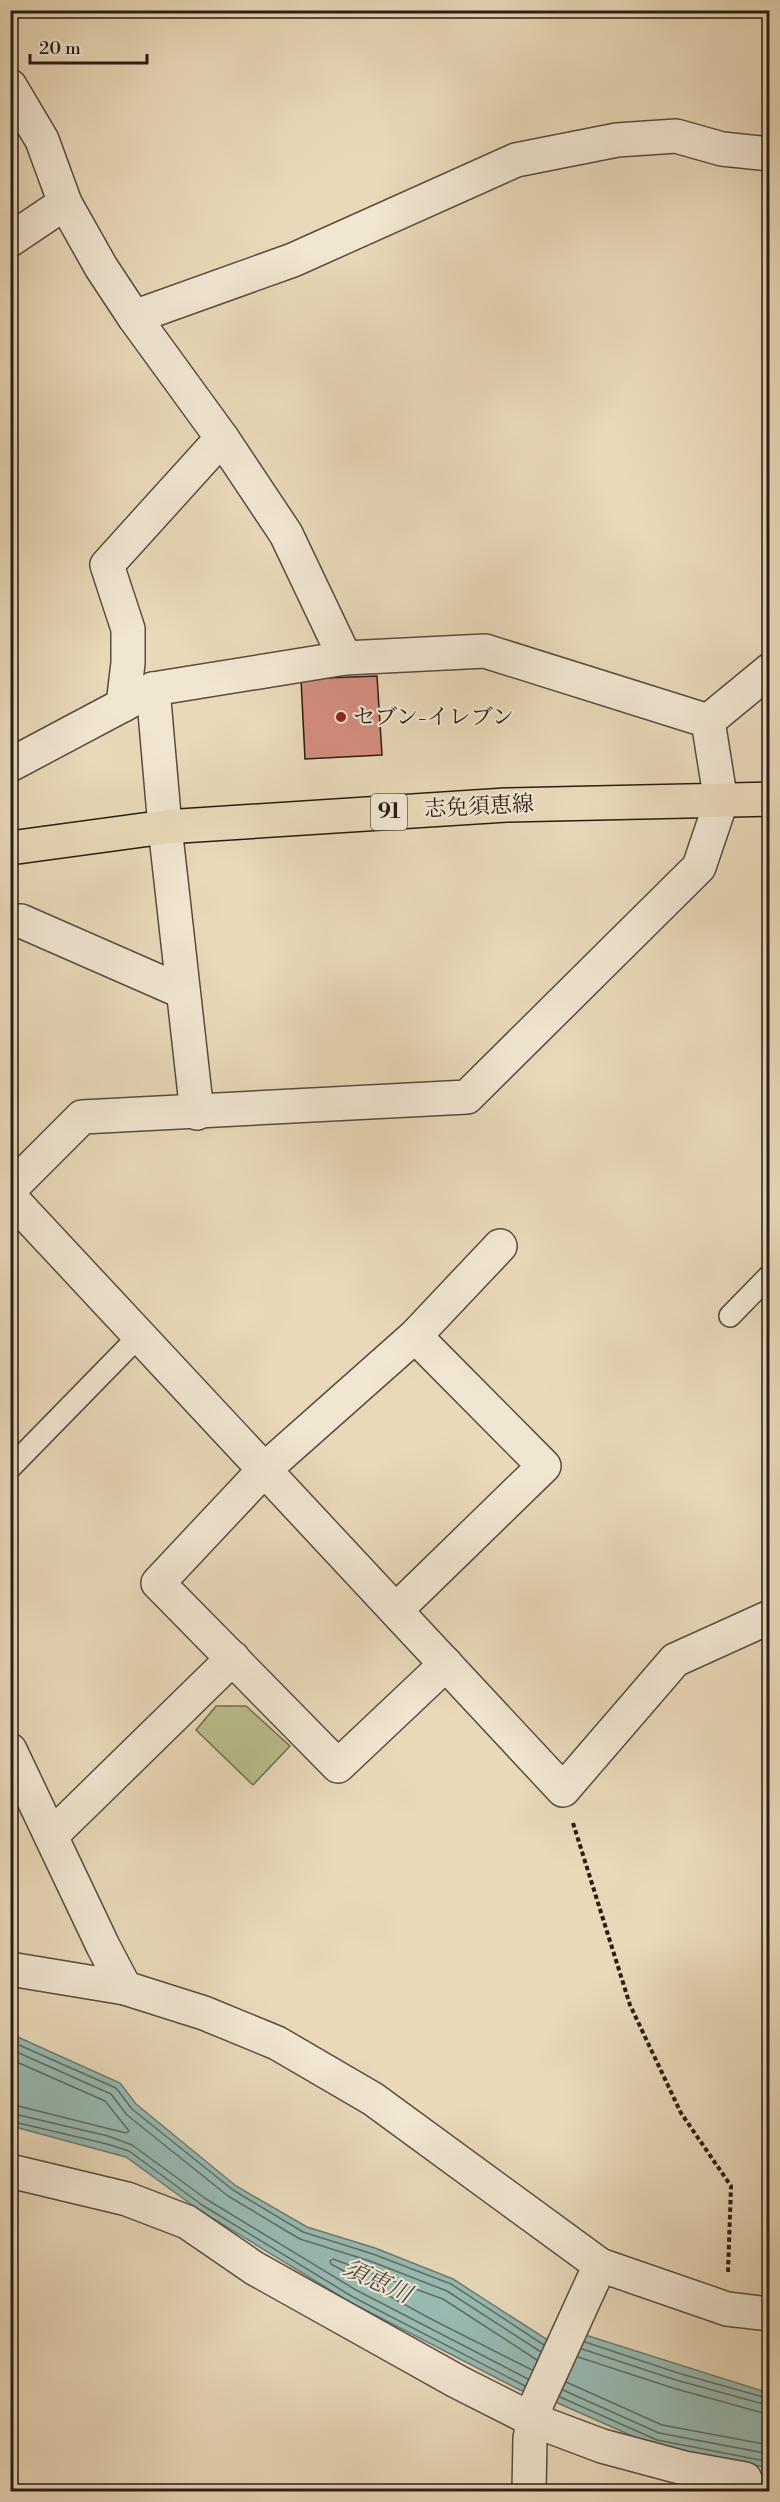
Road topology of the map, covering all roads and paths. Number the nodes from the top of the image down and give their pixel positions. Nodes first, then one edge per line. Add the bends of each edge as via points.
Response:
1 (10, 86) edge
2 (770, 154) edge
3 (65, 203) junction
4 (10, 240) edge
5 (134, 317) junction
6 (222, 438) junction
7 (345, 658) junction
8 (770, 670) edge
9 (153, 689) junction
10 (123, 705) junction
11 (708, 721) junction
12 (10, 765) edge
13 (770, 799) edge
14 (721, 802) junction
15 (165, 827) junction
16 (10, 848) edge
17 (10, 922) edge
18 (183, 992) junction
19 (197, 1113) junction
20 (10, 1189) edge
21 (10, 1197) edge
22 (500, 1246) dead end
23 (770, 1275) edge
24 (730, 1316) dead end
25 (140, 1335) junction
26 (415, 1336) junction
27 (10, 1468) edge
28 (264, 1469) junction
29 (396, 1610) junction
30 (770, 1617) edge
31 (233, 1658) junction
32 (446, 1664) junction
33 (10, 1750) edge
34 (562, 1790) junction
35 (51, 1836) junction
36 (10, 1969) edge
37 (125, 1988) junction
38 (10, 2171) edge
39 (595, 2276) junction
40 (727, 2309) junction
41 (770, 2314) edge
42 (535, 2412) junction
43 (745, 2479) dead end
44 (529, 2492) edge

1 - 3 street via 42,140
2 - 5 street via 722,149 676,136 617,140 516,160 293,260
3 - 4 street
3 - 5 street
5 - 6 street
6 - 7 street via 286,534
6 - 10 street via 107,565 129,628
7 - 9 street
7 - 11 street via 485,651
8 - 11 street
9 - 10 street
9 - 15 street
10 - 12 street
11 - 14 street
13 - 14 main road, 志免須恵線 / 91
14 - 15 main road, 志免須恵線 / 91 via 506,805
14 - 19 street via 699,867 468,1097
15 - 16 main road, 志免須恵線 / 91
15 - 18 street
17 - 18 street via 21,921
18 - 19 street
19 - 20 street via 81,1118
21 - 25 street
22 - 26 street
23 - 24 lane
25 - 27 lane
25 - 28 street
26 - 28 street
26 - 29 street via 544,1466
28 - 29 street
28 - 31 street via 158,1582
29 - 32 street
30 - 34 street via 675,1660
31 - 32 street via 338,1766
31 - 35 street
32 - 34 street
33 - 35 street
34 - 40 path via 630,2005 681,2113 731,2186
35 - 37 street
36 - 37 street
37 - 39 street via 204,2013 277,2043 373,2099
38 - 42 street via 127,2199 187,2222 254,2268 458,2382
39 - 40 street
39 - 42 street
40 - 41 street
42 - 43 street via 602,2446
42 - 44 street via 530,2438

